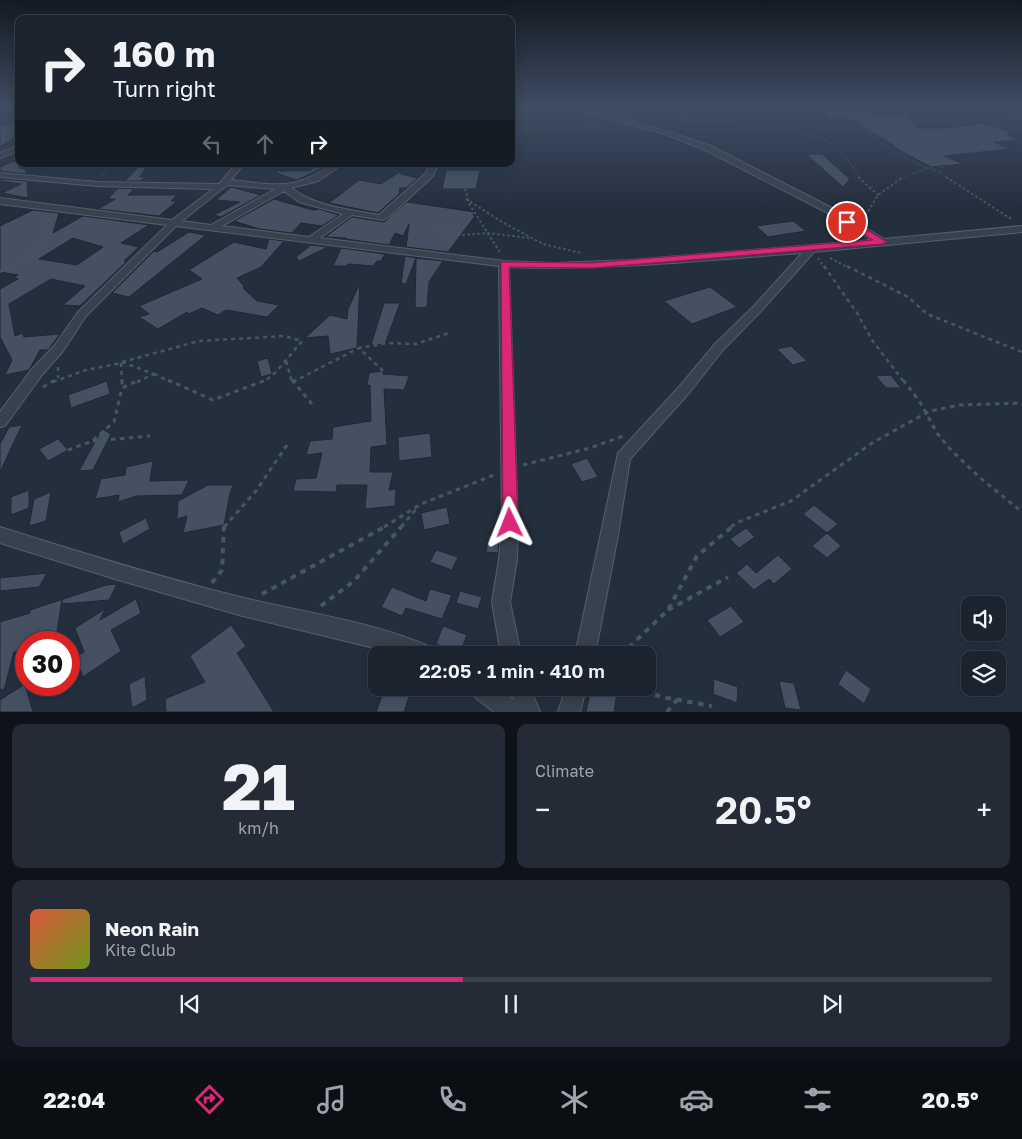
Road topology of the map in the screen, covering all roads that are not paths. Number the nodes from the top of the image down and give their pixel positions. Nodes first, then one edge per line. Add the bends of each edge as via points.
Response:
1 (687, 140) edge
2 (15, 148) edge
3 (0, 156) edge
4 (237, 167) edge
5 (334, 167) edge
6 (433, 167) edge
7 (0, 175) edge
8 (222, 184) junction
9 (284, 187) junction
10 (0, 201) edge
11 (350, 212) junction
12 (175, 222) junction
13 (214, 227) junction
14 (1022, 229) edge
15 (311, 240) junction
16 (882, 242) junction
17 (810, 249) junction
18 (504, 264) junction
19 (0, 422) edge
20 (0, 535) edge
21 (406, 646) edge
22 (509, 646) edge
23 (587, 646) edge
24 (490, 696) edge
25 (523, 696) edge
26 (574, 696) edge
27 (513, 712) edge
28 (530, 712) edge
29 (569, 712) edge

1 - 16 street via 829,210
2 - 3 street
4 - 8 street
5 - 9 street via 315,179
6 - 11 street via 430,174 384,216 376,218
7 - 8 street via 97,184
8 - 9 street
8 - 12 street
9 - 11 street via 302,200
9 - 13 street
10 - 12 street
11 - 15 street
12 - 13 street
12 - 19 street via 82,314
13 - 15 street
14 - 16 street
15 - 18 street
16 - 17 street
17 - 18 street via 592,265
17 - 23 street via 623,457
18 - 22 street via 510,523 501,602
20 - 21 street via 202,596
24 - 27 street
25 - 28 street
26 - 29 street

